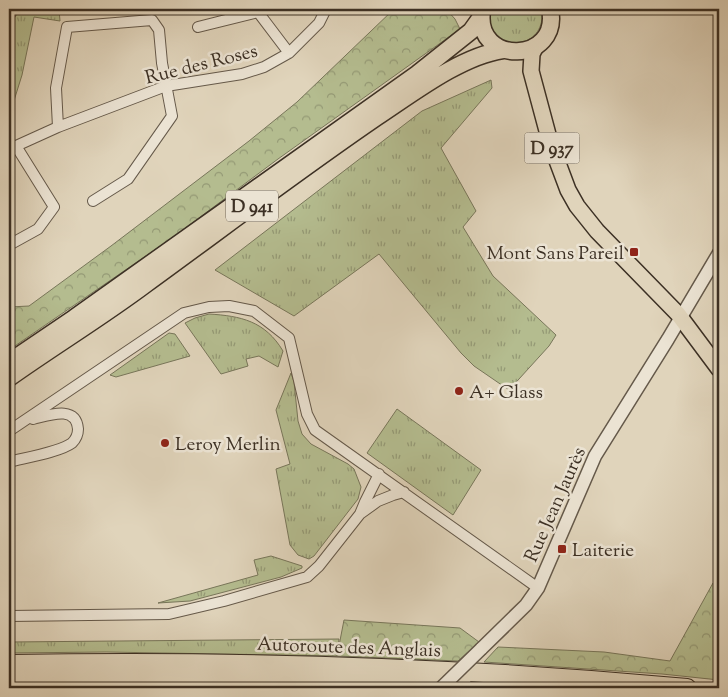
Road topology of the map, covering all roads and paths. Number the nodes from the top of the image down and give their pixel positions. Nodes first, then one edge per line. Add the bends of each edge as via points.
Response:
1 (326, 9) edge
2 (553, 12) edge
3 (482, 13) edge
4 (198, 26) dead end
5 (536, 46) junction
6 (508, 51) junction
7 (288, 53) junction
8 (531, 71) junction
9 (166, 86) junction
10 (58, 127) junction
11 (12, 146) edge
12 (93, 201) dead end
13 (9, 245) edge
14 (719, 253) edge
15 (681, 317) junction
16 (9, 362) edge
17 (719, 369) edge
18 (9, 378) edge
19 (27, 418) junction
20 (9, 424) edge
21 (9, 431) edge
22 (9, 462) edge
23 (379, 474) junction
24 (404, 492) junction
25 (360, 514) junction
26 (538, 588) junction
27 (9, 616) edge
28 (9, 664) edge
29 (9, 679) edge
30 (441, 688) edge
31 (464, 688) edge
32 (687, 688) edge

1 - 7 street, Rue des Roses via 319,23
2 - 5 highway via 549,30
3 - 6 highway via 487,37
3 - 16 highway, D 941 via 471,31 417,74
4 - 7 street via 258,12
5 - 6 highway via 526,51
5 - 8 main road, D 937
6 - 8 main road, D 937 via 520,56
6 - 18 highway, D 941 via 494,51 459,66 415,92 334,147 111,310
7 - 9 street, Rue des Roses via 264,67 242,74
8 - 15 main road, D 937 via 550,142 577,206
9 - 10 street, Rue des Roses
9 - 10 street via 159,30 152,20 67,27 56,88
9 - 12 street via 172,116 128,179
10 - 11 street, Rue des Roses
11 - 13 street via 54,207 38,229
14 - 15 street, Rue Jean Jaurès
15 - 17 main road, D 937
15 - 26 street, Rue Jean Jaurès via 595,456
19 - 20 street
19 - 21 street
19 - 22 street via 65,413 76,423 76,438 66,447
19 - 23 street via 184,313 229,306 254,311 289,338 307,414 315,430
23 - 24 street
23 - 25 street
24 - 25 street via 378,501
24 - 26 street
25 - 27 street via 307,577 169,614
26 - 30 street, Rue Jean Jaurès, bridge via 526,605
28 - 32 highway, Autoroute des Anglais via 243,663 391,668
29 - 31 highway, Autoroute des Anglais via 242,679

